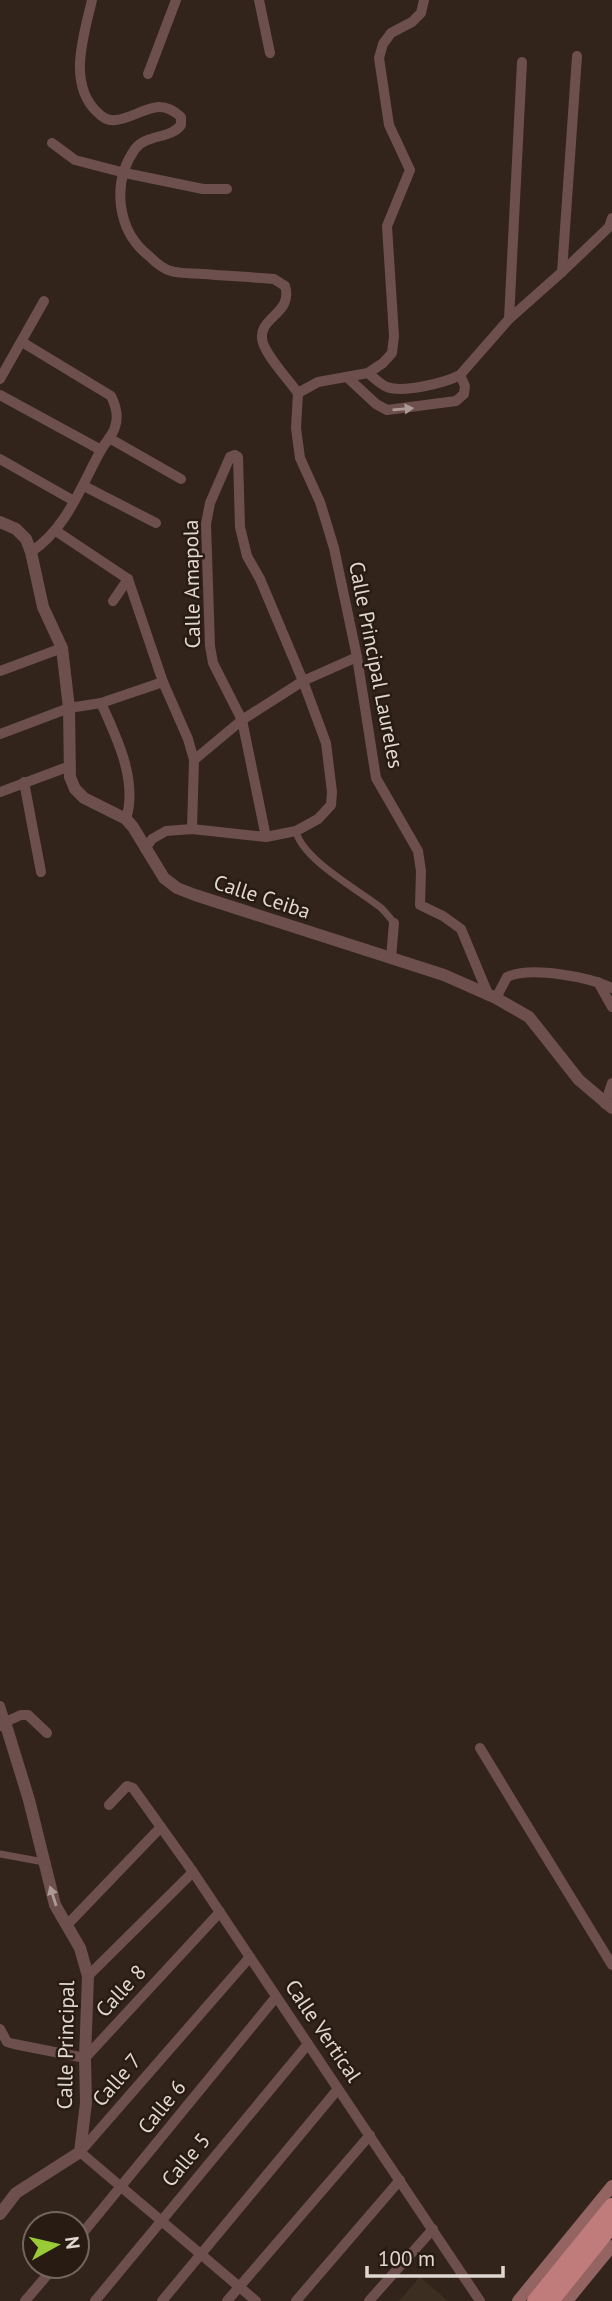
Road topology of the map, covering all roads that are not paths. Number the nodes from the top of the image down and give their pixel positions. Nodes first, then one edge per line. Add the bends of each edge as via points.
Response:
1 (92, 0) edge
2 (176, 0) edge
3 (259, 0) edge
4 (425, 0) edge
5 (270, 53) dead end
6 (577, 56) dead end
7 (522, 62) dead end
8 (148, 74) dead end
9 (52, 143) dead end
10 (125, 173) junction
11 (228, 189) dead end
12 (612, 218) edge
13 (562, 272) junction
14 (44, 301) dead end
15 (509, 319) junction
16 (22, 342) junction
17 (368, 373) junction
18 (460, 375) junction
19 (347, 377) junction
20 (0, 379) edge
21 (387, 388) junction
22 (298, 393) junction
23 (0, 395) edge
24 (376, 404) junction
25 (109, 438) junction
26 (101, 450) junction
27 (0, 459) edge
28 (181, 479) dead end
29 (84, 486) junction
30 (74, 501) junction
31 (0, 522) edge
32 (156, 523) dead end
33 (56, 531) junction
34 (31, 552) junction
35 (128, 579) junction
36 (113, 601) dead end
37 (62, 648) junction
38 (357, 657) junction
39 (0, 671) edge
40 (303, 681) junction
41 (163, 682) junction
42 (101, 703) junction
43 (69, 708) junction
44 (242, 720) junction
45 (0, 734) edge
46 (194, 760) junction
47 (70, 766) junction
48 (24, 782) junction
49 (0, 792) edge
50 (126, 819) junction
51 (192, 829) junction
52 (296, 831) junction
53 (266, 837) junction
54 (145, 849) junction
55 (41, 872) dead end
56 (394, 923) joint
57 (391, 958) junction
58 (597, 981) junction
59 (612, 988) edge
60 (492, 996) junction
61 (612, 1007) edge
62 (612, 1083) edge
63 (608, 1106) edge
64 (0, 1706) edge
65 (3, 1724) edge
66 (47, 1734) dead end
67 (480, 1748) dead end
68 (108, 1805) dead end
69 (161, 1827) junction
70 (0, 1854) edge
71 (44, 1862) junction
72 (193, 1872) junction
73 (220, 1912) junction
74 (67, 1925) junction
75 (250, 1957) junction
76 (612, 1965) edge
77 (89, 1976) junction
78 (276, 1997) junction
79 (0, 2029) edge
80 (308, 2044) junction
81 (85, 2058) junction
82 (338, 2089) junction
83 (369, 2135) junction
84 (80, 2152) junction
85 (400, 2180) junction
86 (612, 2186) edge
87 (122, 2187) junction
88 (612, 2206) edge
89 (0, 2214) edge
90 (161, 2220) junction
91 (91, 2224) edge
92 (612, 2225) edge
93 (433, 2229) junction
94 (612, 2246) edge
95 (201, 2254) junction
96 (43, 2280) edge
97 (239, 2287) junction
98 (25, 2301) edge
99 (95, 2301) edge
100 (162, 2301) edge
101 (228, 2301) edge
102 (256, 2301) edge
103 (296, 2301) edge
104 (369, 2301) edge
105 (480, 2301) edge
106 (518, 2301) edge
107 (535, 2301) edge
108 (551, 2301) edge
109 (567, 2301) edge

1 - 10 street via 81,50 85,95 94,109 104,119 162,107 181,117 177,131 137,146
2 - 8 street
3 - 5 street
4 - 17 street via 412,22 391,33 379,58 389,125 410,170 387,226 393,353
6 - 13 street
7 - 15 street
9 - 10 street via 75,160
10 - 11 street via 203,189
10 - 22 street via 121,202 126,231 158,264 170,271 274,279 285,286 286,303 261,334 263,345
12 - 13 street via 609,228
13 - 15 street
14 - 16 street
15 - 18 street
16 - 20 street
16 - 25 street via 111,396 117,409
17 - 19 street
17 - 21 street
18 - 21 street via 439,383
24 -> 18 street via 387,410 456,401 464,394
19 - 22 street via 318,382
19 - 24 street
21 - 24 street
22 - 38 street, Calle Principal Laureles via 300,458 334,548
23 - 26 street
25 - 26 street
25 - 28 street
26 - 29 street
27 - 30 street
29 - 30 street
29 - 32 street
30 - 33 street
31 - 34 street via 16,528
33 - 34 street
33 - 35 street
34 - 37 street via 43,607
35 - 36 street
35 - 41 street
37 - 39 street
37 - 43 street
38 - 40 street
38 - 60 street, Calle Principal Laureles via 376,778 418,851 420,905 461,929
40 - 44 street
40 - 44 street, Calle Amapola via 247,556 240,527 235,455 230,457 210,503 206,580 213,663
40 - 52 street via 326,743 332,792 331,805
41 - 42 street
41 - 46 street
42 - 43 street
42 - 50 street via 124,760 129,802
43 - 45 street
43 - 47 street
44 - 46 street
44 - 53 street, Calle Amapola
46 - 51 street
47 - 48 street
47 - 50 street via 75,789
48 - 49 street
48 - 55 street
50 - 54 street, Calle Ceiba
51 - 53 street
51 - 54 street via 166,831
52 - 53 street
52 - 56 street via 298,840 328,870 383,908
54 - 57 street, Calle Ceiba via 164,878 177,888
56 - 57 street
57 - 60 street, Calle Ceiba
58 - 59 street
58 - 60 street via 516,973 507,976
58 - 61 street
60 - 63 street, Calle Ceiba via 529,1017 579,1080
62 - 63 street
64 - 65 street
65 - 66 street via 28,1714
65 - 71 street, Calle Principal
67 - 76 street
68 - 69 street, Calle Vertical via 130,1786
69 - 72 street, Calle Vertical
69 - 74 street
70 - 71 street
74 -> 71 street, Calle Principal via 55,1905
72 - 73 street, Calle Vertical
72 - 77 street
73 - 75 street, Calle Vertical
73 - 81 street, Calle 8
74 - 77 street, Calle Principal
75 - 78 street, Calle Vertical
75 - 84 street, Calle 7
77 - 81 street, Calle Principal
78 - 80 street, Calle Vertical
78 - 87 street, Calle 6
79 - 81 street via 8,2042
80 - 82 street, Calle Vertical
80 - 90 street, Calle 5
81 - 84 street, Calle Principal
82 - 83 street, Calle Vertical
82 - 95 street
83 - 85 street, Calle Vertical
83 - 97 street
84 - 87 street
84 - 89 street, Calle 7 via 16,2193
85 - 93 street, Calle Vertical
85 - 103 street
86 - 106 main road
87 - 90 street
87 - 91 street, Calle 6
88 - 107 highway
90 - 95 street
90 - 99 street, Calle 5
92 - 108 highway
93 - 104 street
93 - 105 street, Calle Vertical
94 - 109 main road
95 - 97 street
95 - 100 street
96 - 98 street
97 - 101 street
97 - 102 street

